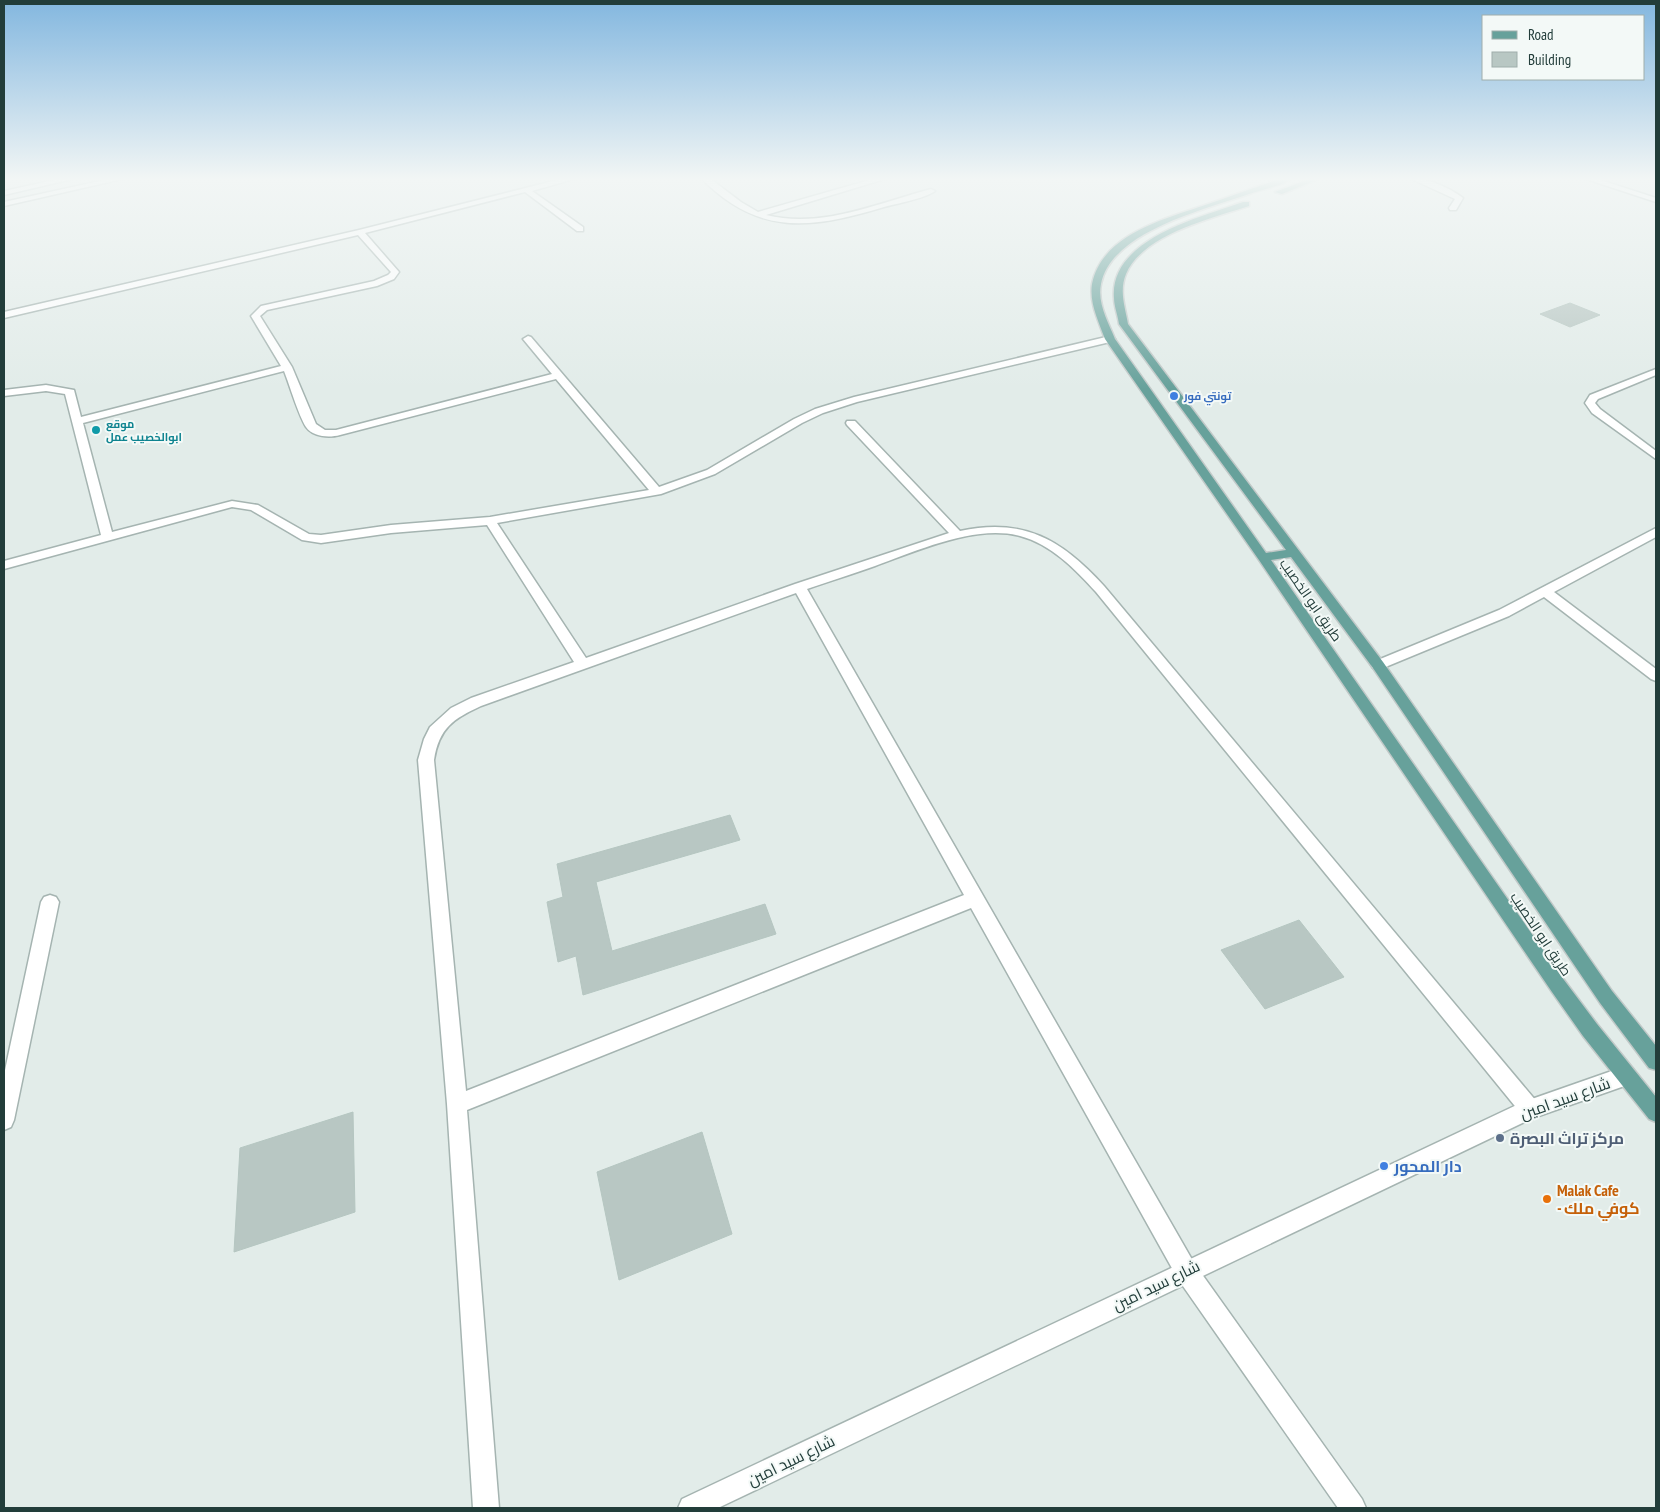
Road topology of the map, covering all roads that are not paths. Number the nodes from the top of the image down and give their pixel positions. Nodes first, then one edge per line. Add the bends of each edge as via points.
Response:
1 (293, 248) edge
2 (374, 248) edge
3 (1119, 248) edge
4 (1143, 248) edge
5 (4, 315) edge
6 (528, 339) dead end
7 (1110, 339) junction
8 (287, 367) junction
9 (1656, 372) edge
10 (558, 375) junction
11 (4, 393) edge
12 (77, 421) junction
13 (851, 423) dead end
14 (1656, 456) edge
15 (657, 492) junction
16 (490, 521) junction
17 (1656, 532) edge
18 (957, 535) junction
19 (107, 537) junction
20 (1294, 553) junction
21 (1263, 557) junction
22 (4, 565) edge
23 (799, 587) junction
24 (1545, 591) junction
25 (582, 665) junction
26 (1378, 665) junction
27 (1656, 676) edge
28 (974, 899) junction
29 (50, 902) dead end
30 (1656, 1061) edge
31 (1626, 1076) junction
32 (457, 1104) junction
33 (1530, 1109) junction
34 (1656, 1112) edge
35 (4, 1120) edge
36 (1186, 1271) junction
37 (486, 1508) edge
38 (691, 1508) edge
39 (1352, 1508) edge

1 - 5 street
2 - 8 street via 395,272 390,277 377,283 264,308 255,316
3 - 7 main road, طريق ابو الخصيب via 1100,271 1095,296 1102,324
4 - 20 main road, طريق ابو الخصيب via 1120,275 1117,286 1119,311 1133,338
6 - 10 street
7 - 15 street via 819,411 711,472
7 - 21 main road, طريق ابو الخصيب
8 - 10 street via 311,426 323,434
8 - 12 street
9 - 14 street via 1594,397 1590,403
10 - 15 street
11 - 12 street via 61,388 70,392
12 - 19 street
13 - 18 street
15 - 16 street
16 - 19 street via 391,528 320,539 306,537 254,507 232,504
16 - 25 street
17 - 24 street
18 - 23 street
18 - 33 street via 993,530 1031,535 1081,568
19 - 22 street
20 - 21 main road
20 - 26 main road, طريق ابو الخصيب
21 - 31 main road, طريق ابو الخصيب via 1558,986
23 - 25 street
23 - 28 street
24 - 26 street via 1504,613
24 - 27 street
25 - 32 street via 455,712 438,726 428,743 426,760
26 - 30 main road, طريق ابو الخصيب via 1606,997
28 - 32 street
28 - 36 street
29 - 35 street
31 - 33 street, شارع سيد امين
31 - 34 main road, طريق ابو الخصيب
32 - 37 street
33 - 36 street, شارع سيد امين
36 - 38 street, شارع سيد امين
36 - 39 street

